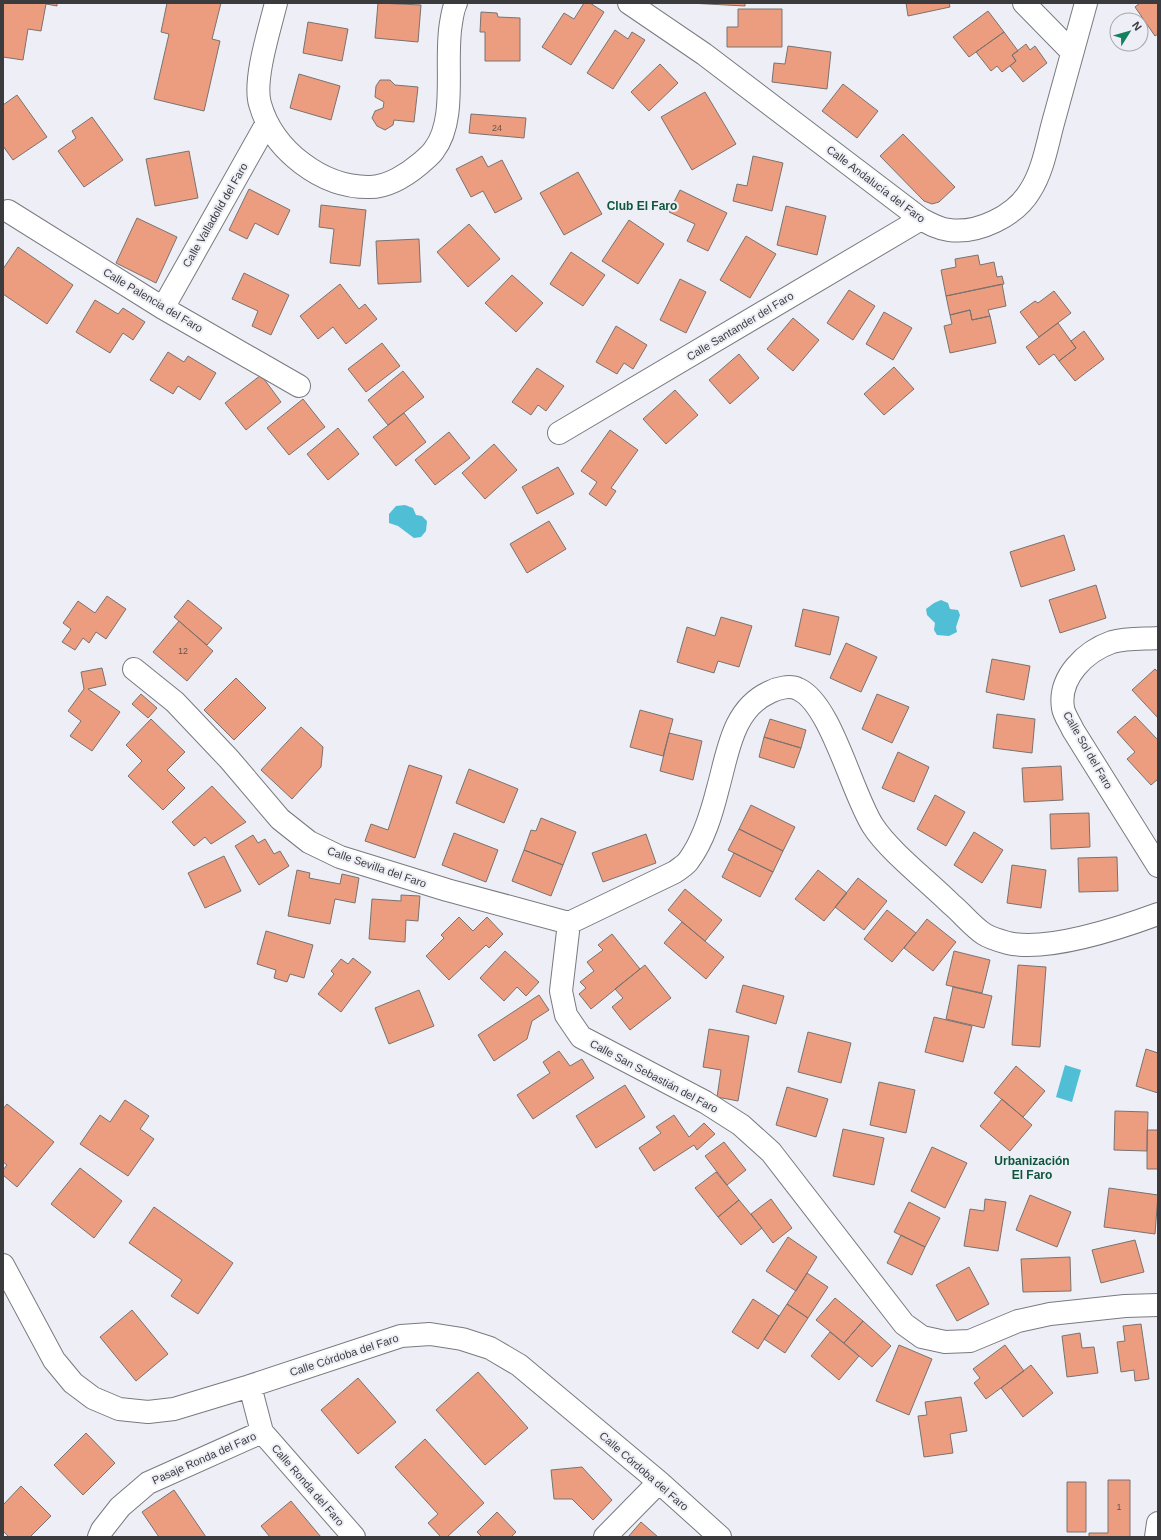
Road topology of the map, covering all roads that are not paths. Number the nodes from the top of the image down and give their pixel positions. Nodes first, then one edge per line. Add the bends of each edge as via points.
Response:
1 (276, 3) edge
2 (456, 3) edge
3 (629, 3) edge
4 (1024, 3) edge
5 (1086, 3) edge
6 (1072, 52) junction
7 (267, 123) junction
8 (8, 212) dead end
9 (921, 219) junction
10 (163, 308) junction
11 (299, 386) dead end
12 (559, 433) dead end
13 (1158, 638) edge
14 (134, 669) dead end
15 (1158, 866) edge
16 (1158, 914) edge
17 (569, 923) junction
18 (3, 1265) edge
19 (1158, 1305) edge
20 (250, 1386) junction
21 (262, 1432) junction
22 (659, 1482) junction
23 (1158, 1523) edge
24 (99, 1537) edge
25 (354, 1537) edge
26 (605, 1537) edge
27 (720, 1537) edge
28 (1156, 1537) edge

1 - 7 street via 259,79 260,102
2 - 7 street via 449,37 445,129 434,150 413,170 390,182 372,187 349,186 322,176 299,160 280,143
3 - 9 street, Calle Andalucía del Faro via 704,54
4 - 6 street
5 - 6 street, Calle Andalucía del Faro
6 - 9 street, Calle Andalucía del Faro via 1042,165 1030,192 1022,201 1013,210 989,224 969,230 949,230 933,226
7 - 10 street, Calle Valladolid del Faro
8 - 10 street, Calle Palencia del Faro
9 - 12 street, Calle Santander del Faro
10 - 11 street, Calle Palencia del Faro
13 - 15 street, Calle Sol del Faro via 1114,641 1093,650 1077,665 1065,684 1063,708 1073,730
14 - 17 street, Calle Sevilla del Faro via 175,702 280,820 309,842 340,857
16 - 17 street via 1132,923 1034,946 1007,943 984,934 873,827 862,807 823,713 811,698 798,688 785,687 770,692 756,701 742,716 732,733 718,791 699,844 688,862 675,872
17 - 19 street, Calle San Sebastián del Faro via 561,992 566,1015 581,1037 705,1102 741,1125 766,1147 900,1319 922,1337 945,1342 970,1341 1018,1321 1050,1314
18 - 20 street, Calle Córdoba del Faro via 54,1360 73,1383 93,1398 119,1409 148,1412 174,1409
20 - 21 street, Calle Ronda del Faro
20 - 22 street, Calle Córdoba del Faro via 401,1336 430,1334 462,1339 490,1348 519,1365
21 - 24 street, Pasaje Ronda del Faro via 148,1483 120,1507
21 - 25 street, Calle Ronda del Faro
22 - 26 street
22 - 27 street, Calle Córdoba del Faro
23 - 28 street

